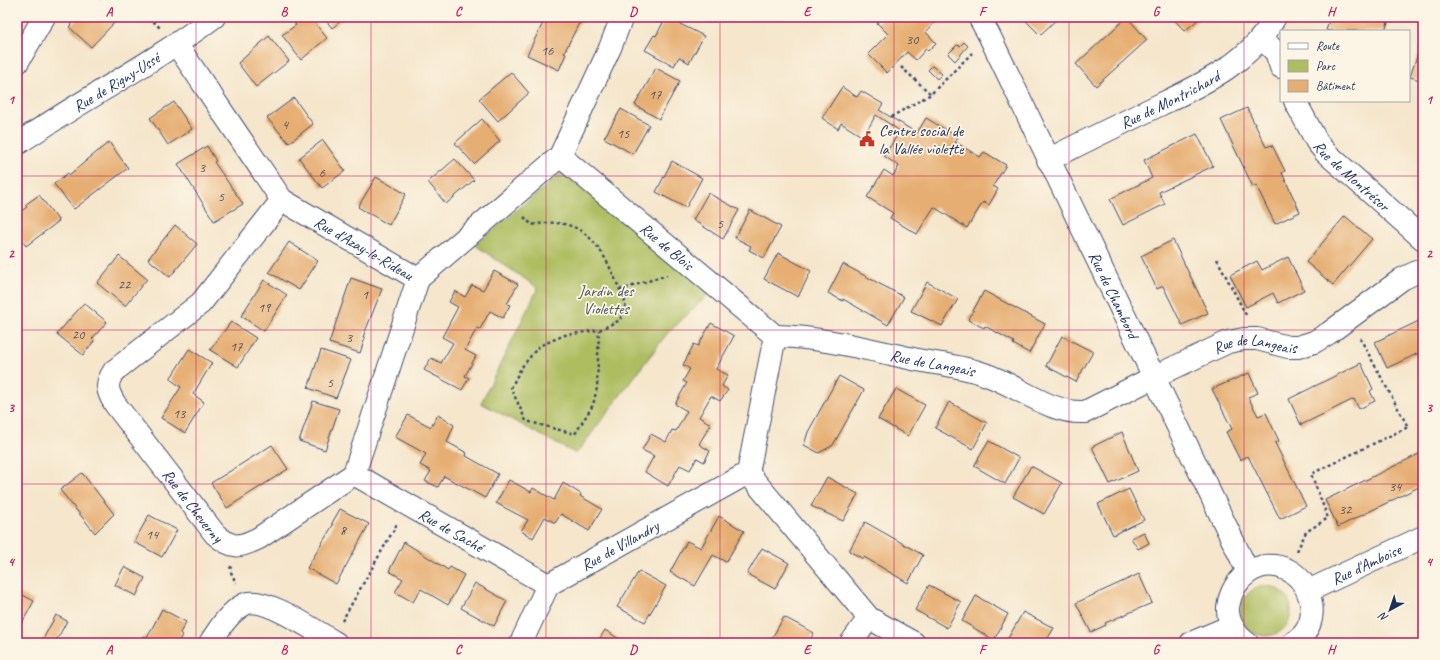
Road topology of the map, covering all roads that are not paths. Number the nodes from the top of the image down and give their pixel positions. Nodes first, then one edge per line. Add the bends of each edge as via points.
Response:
1 (44, 17) edge
2 (214, 17) edge
3 (622, 17) edge
4 (1275, 17) edge
5 (984, 26) edge
6 (1261, 38) junction
7 (177, 45) junction
8 (17, 63) edge
9 (1280, 63) edge
10 (1296, 102) edge
11 (17, 144) edge
12 (560, 156) junction
13 (1048, 160) junction
14 (282, 200) junction
15 (1423, 239) edge
16 (1423, 269) edge
17 (418, 279) junction
18 (775, 336) junction
19 (1154, 377) junction
20 (748, 473) junction
21 (354, 474) junction
22 (1423, 537) edge
23 (1248, 572) junction
24 (548, 585) junction
25 (1308, 591) junction
26 (869, 618) junction
27 (1231, 626) junction
28 (334, 642) edge
29 (210, 643) edge
30 (521, 643) edge
31 (850, 643) edge
32 (914, 643) edge
33 (1191, 643) edge
34 (1247, 643) edge
35 (1293, 643) edge

1 - 8 street
2 - 7 street, Rue de Rigny-Ussé
3 - 12 street, Rue d'Azay-le-Rideau
4 - 6 street, Rue de Montrichard
5 - 13 street, Rue de Chambord
6 - 9 street via 1276,52
6 - 13 street, Rue de Montrichard via 1232,65 1206,81
7 - 11 street, Rue de Rigny-Ussé via 69,109
7 - 14 street, Rue d'Azay-le-Rideau
10 - 15 street, Rue de Montrésor via 1325,152
12 - 17 street, Rue d'Azay-le-Rideau
12 - 18 street, Rue de Blois
13 - 19 street, Rue de Chambord
14 - 17 street, Rue d'Azay-le-Rideau
14 - 21 street, Rue de Cheverny via 201,303 114,370 108,380 108,392 215,534 225,543 234,546 247,544 259,538
16 - 19 street, Rue de Langeais via 1402,279 1319,339 1298,347 1288,347 1244,338 1228,342
17 - 21 street
18 - 19 street, Rue de Langeais via 807,336 983,374 1060,410 1073,413 1085,412
18 - 20 street
19 - 23 street, Rue de Chambord
20 - 24 street, Rue de Villandry
20 - 26 street
21 - 24 street, Rue de Saché
22 - 25 street, Rue d'Amboise
23 - 25 street via 1259,568 1276,567 1287,570 1296,576
23 - 27 street via 1230,595 1228,611
24 - 30 street
25 - 35 street via 1312,606 1311,620 1303,635
26 - 31 street
26 - 32 street
27 - 33 street
27 - 34 street
28 - 29 street via 270,605 256,602 234,611

